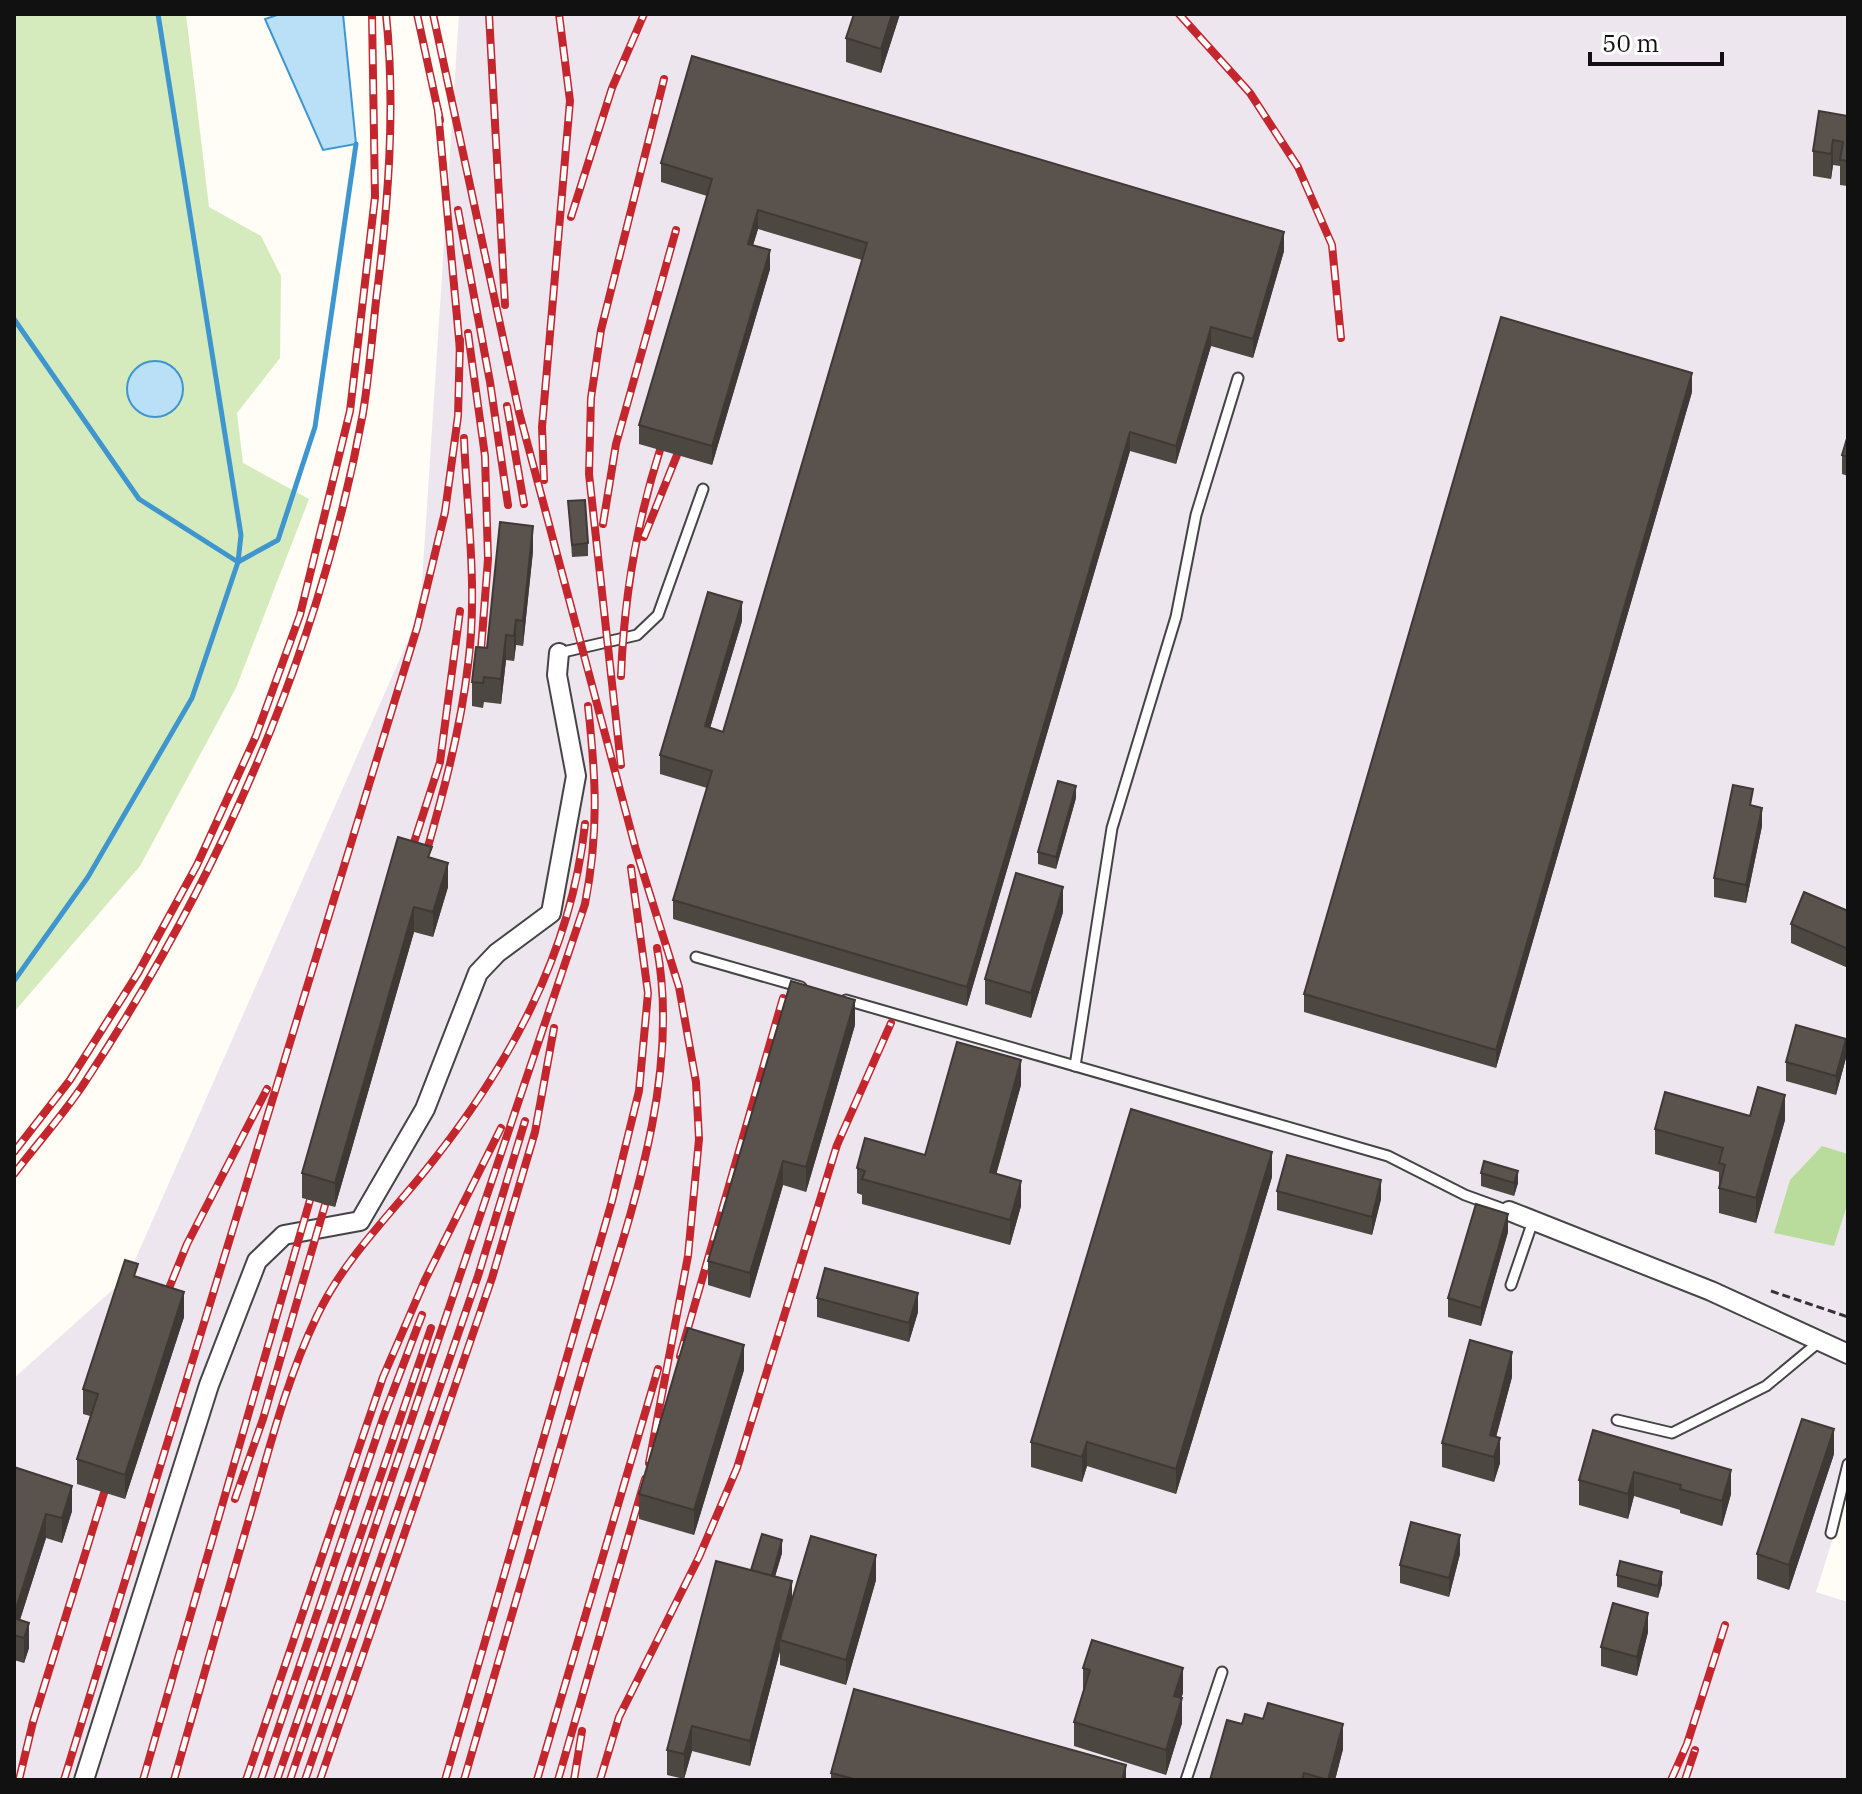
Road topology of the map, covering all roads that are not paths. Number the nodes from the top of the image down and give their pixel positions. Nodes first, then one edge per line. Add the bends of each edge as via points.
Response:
1 (1238, 378) dead end
2 (703, 489) dead end
3 (559, 653) joint
4 (696, 957) dead end
5 (818, 992) edge
6 (833, 997) edge
7 (1075, 1066) junction
8 (1509, 1211) joint
9 (1533, 1221) junction
10 (1511, 1285) dead end
11 (1819, 1342) junction
12 (1848, 1354) edge
13 (1617, 1420) dead end
14 (1848, 1464) edge
15 (1831, 1533) dead end
16 (1222, 1672) dead end
17 (84, 1780) edge
18 (1186, 1780) edge

1 - 7 lane via 1196,515 1176,617 1112,828
2 - 3 lane via 658,615 637,635
3 - 17 street via 557,675 576,776 551,913 478,973 425,1109 360,1221 284,1235 257,1261 209,1385
4 - 5 lane
6 - 7 lane
7 - 8 lane via 1388,1156
8 - 9 street
9 - 10 lane
9 - 11 street via 1711,1291
11 - 12 street
11 - 13 lane via 1766,1386 1672,1433
14 - 15 lane
16 - 18 lane

